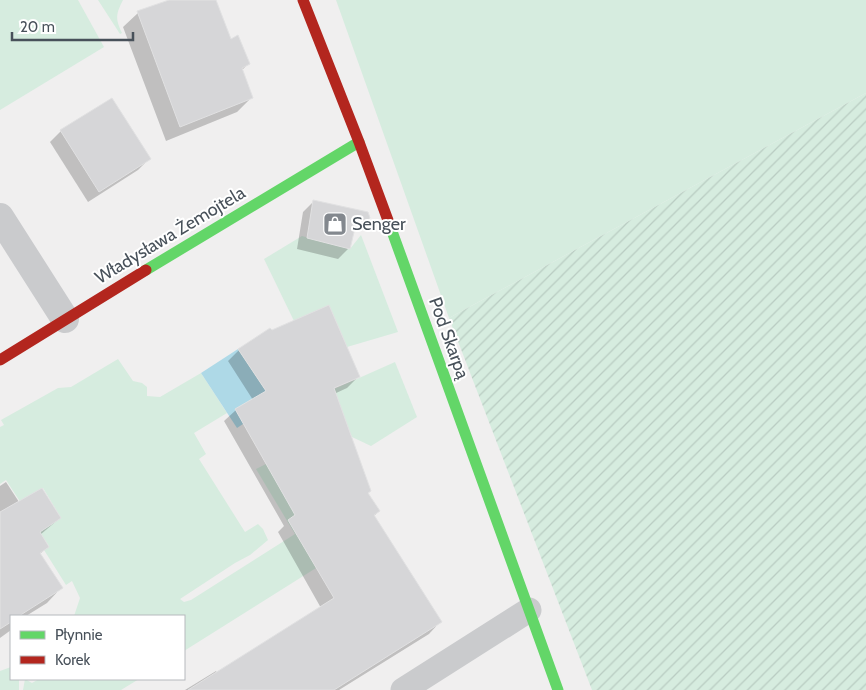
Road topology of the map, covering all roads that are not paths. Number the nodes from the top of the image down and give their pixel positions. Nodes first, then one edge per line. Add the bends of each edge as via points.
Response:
1 (303, 0) edge
2 (360, 142) junction
3 (0, 216) edge
4 (65, 319) junction
5 (0, 360) edge
6 (529, 610) junction
7 (403, 690) edge
8 (558, 690) edge

1 - 2 street, Pod Skarpą
2 - 4 street, Władysława Żemojtela
2 - 6 street, Pod Skarpą
3 - 4 street
4 - 5 street, Władysława Żemojtela
6 - 7 lane
6 - 8 street, Pod Skarpą

